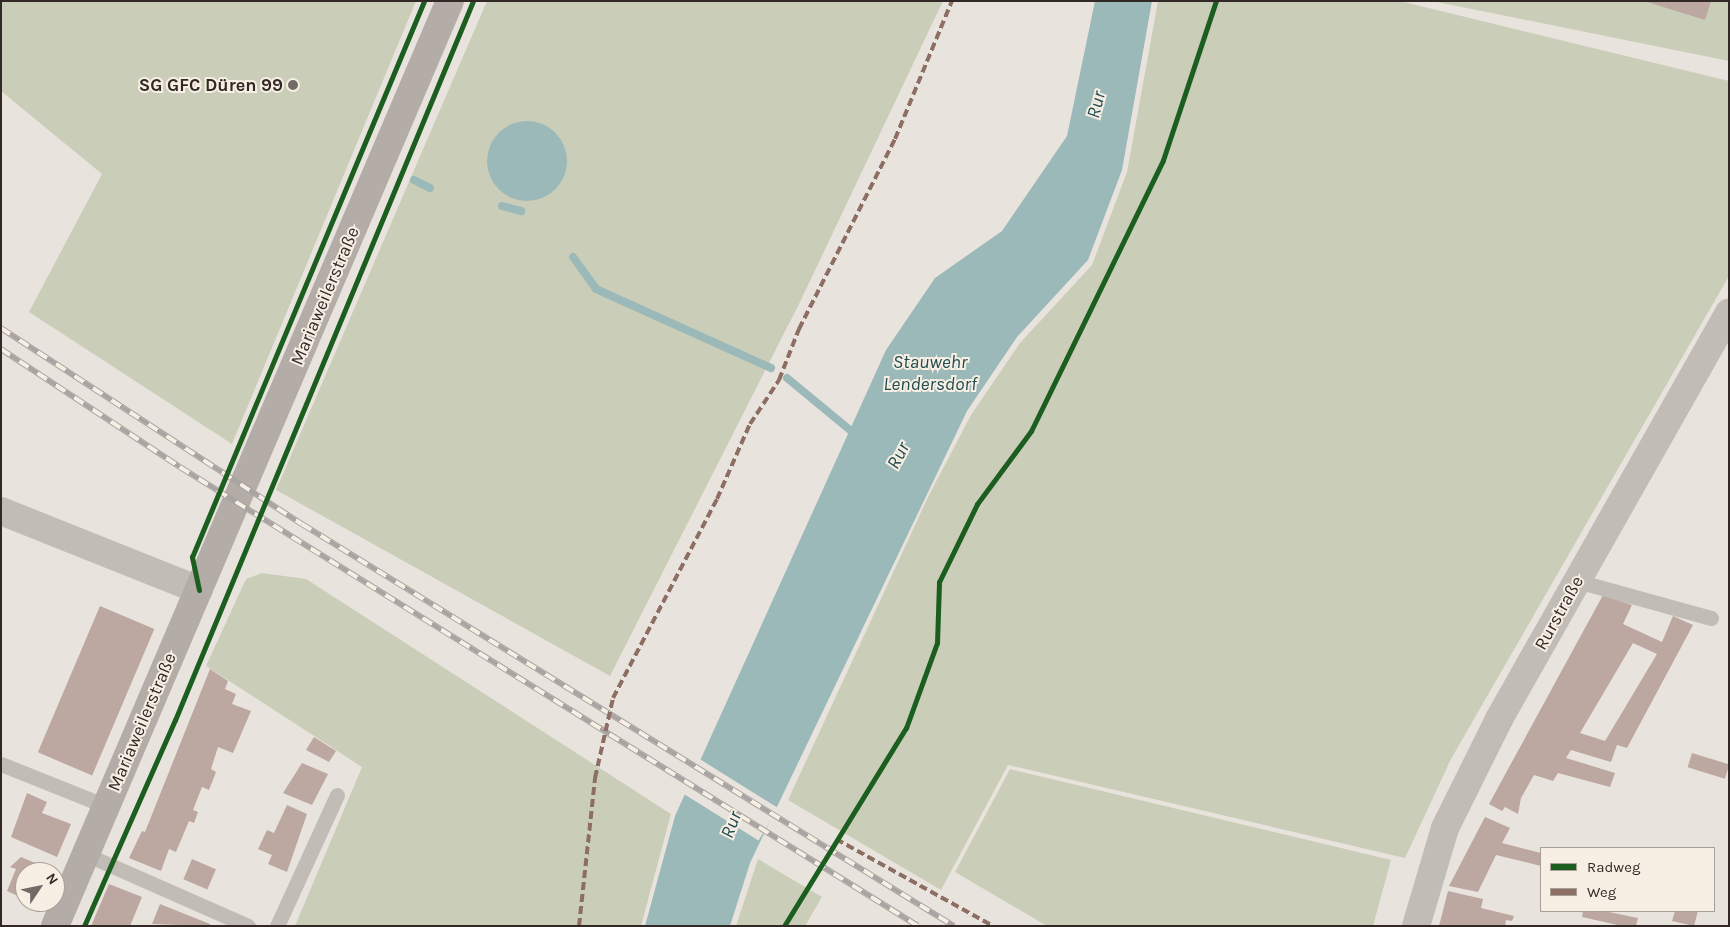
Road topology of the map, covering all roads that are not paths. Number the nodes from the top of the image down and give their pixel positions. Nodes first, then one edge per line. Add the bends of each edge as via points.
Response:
1 (450, 1) edge
2 (1729, 312) edge
3 (1, 511) edge
4 (1577, 581) junction
5 (199, 590) junction
6 (1711, 618) dead end
7 (1, 764) edge
8 (337, 795) dead end
9 (106, 806) junction
10 (85, 854) junction
11 (55, 926) edge
12 (248, 926) edge
13 (277, 926) edge
14 (1416, 926) edge

1 - 5 main road, Mariaweilerstraße
2 - 4 street, Rurstraße
3 - 5 street
4 - 6 lane
4 - 14 street, Rurstraße via 1499,719 1445,828
5 - 9 main road, Mariaweilerstraße
7 - 9 lane
8 - 13 lane
9 - 10 main road, Mariaweilerstraße
10 - 11 main road, Mariaweilerstraße
10 - 12 lane

